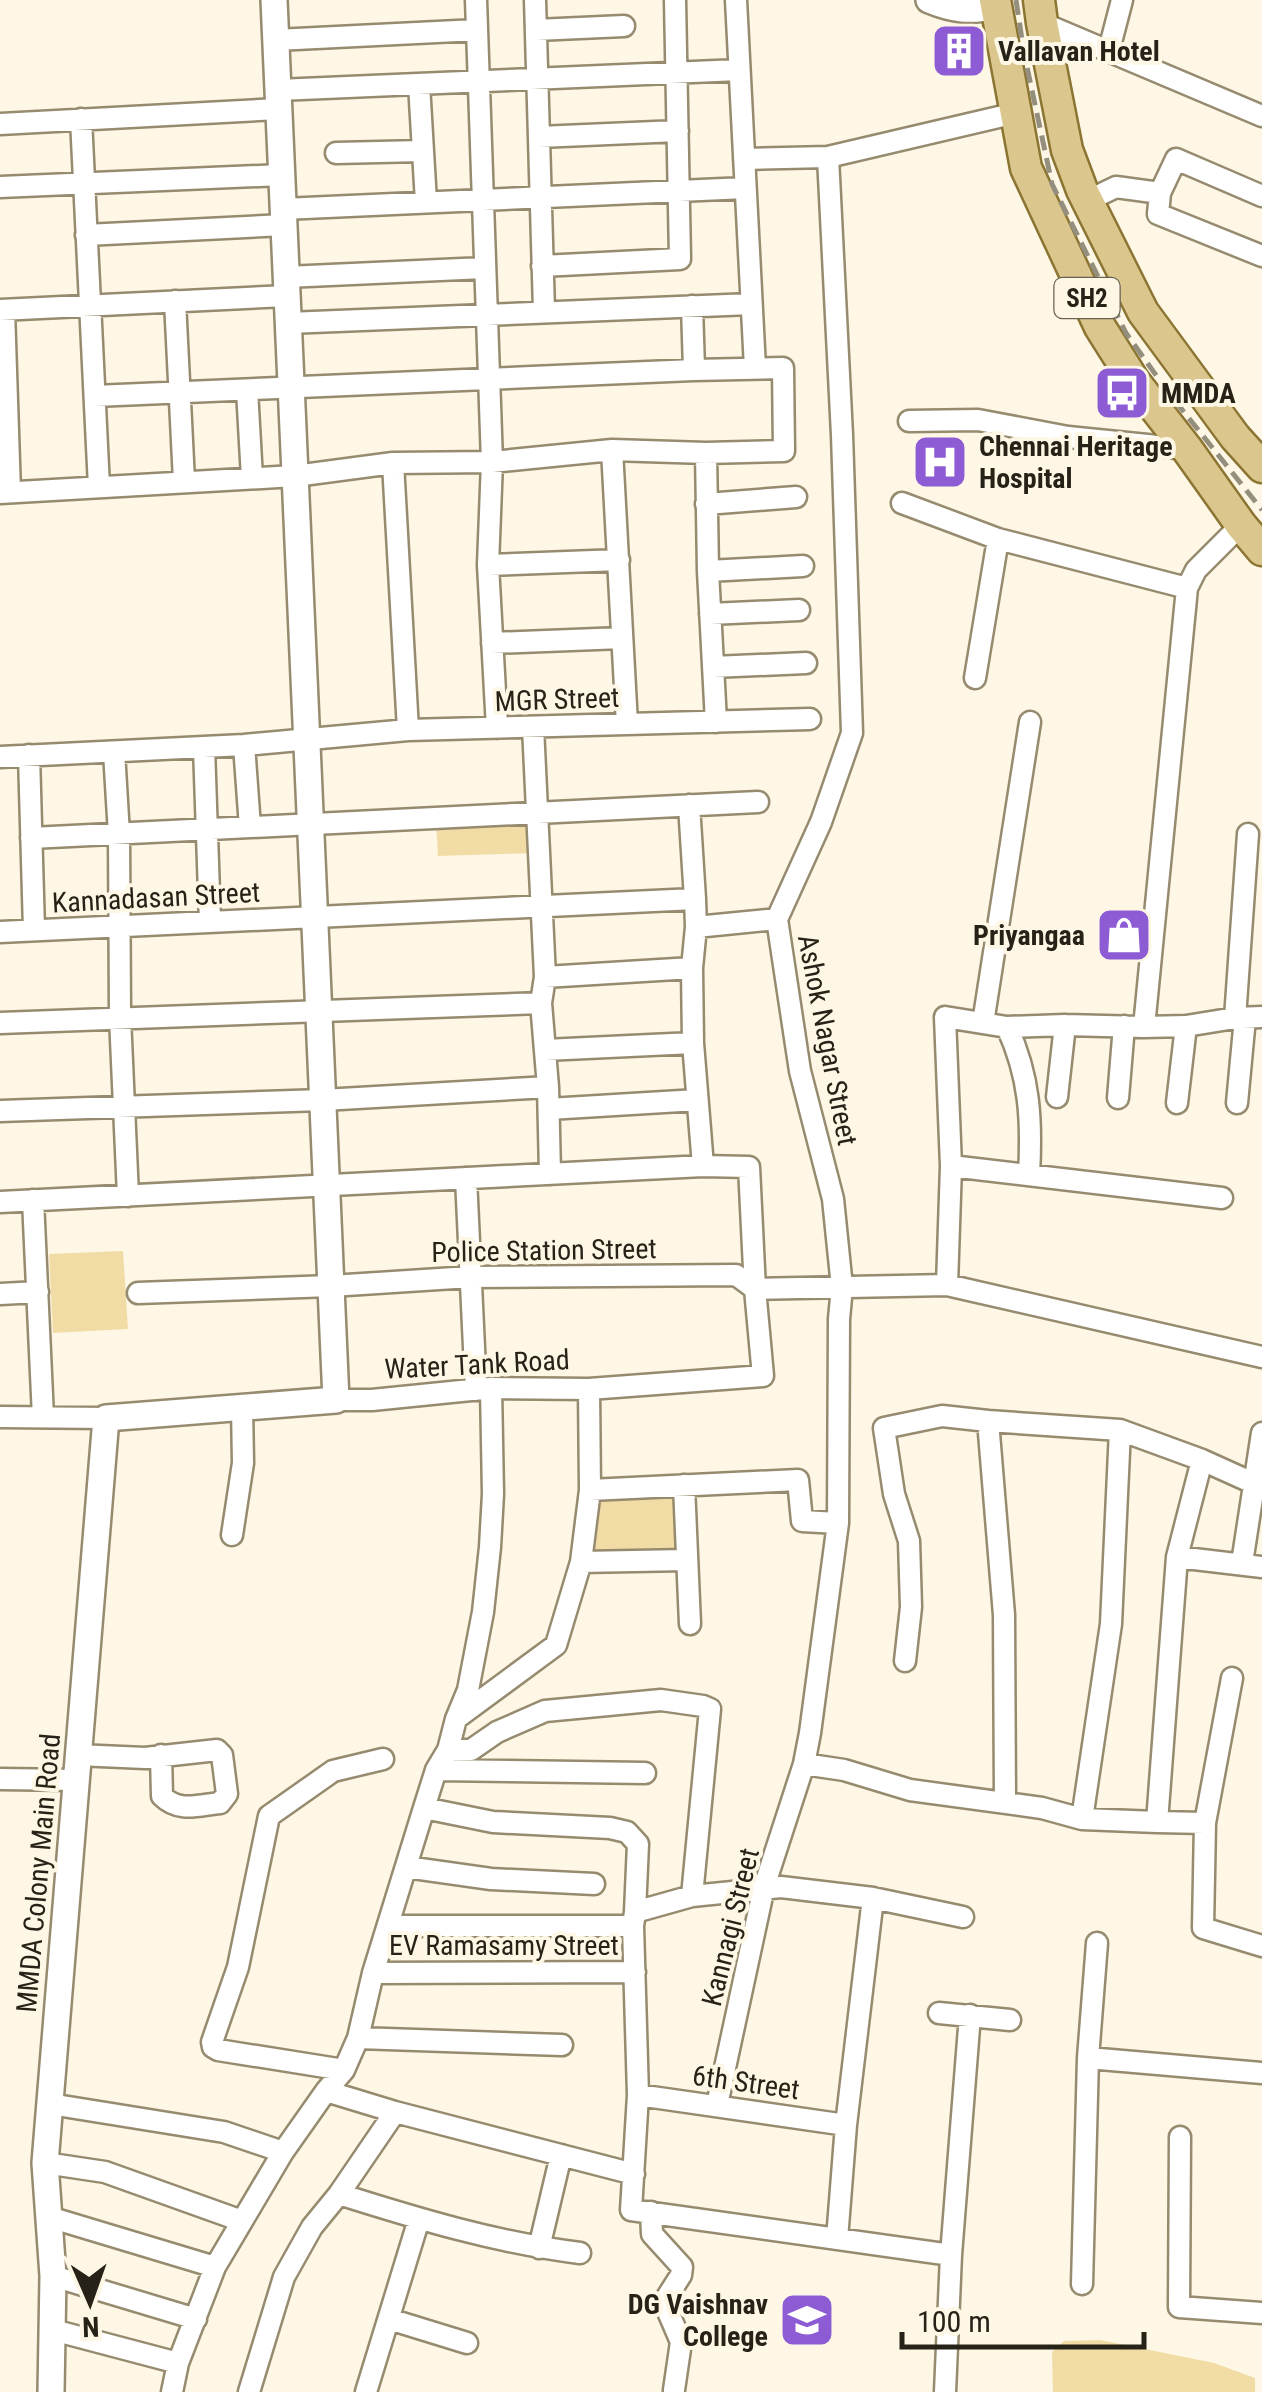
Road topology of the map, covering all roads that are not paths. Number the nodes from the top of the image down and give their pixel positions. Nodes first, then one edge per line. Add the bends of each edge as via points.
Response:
1 (274, 0) edge
2 (476, 0) edge
3 (535, 0) edge
4 (675, 0) edge
5 (736, 0) edge
6 (929, 0) edge
7 (1122, 0) edge
8 (996, 3) edge
9 (1040, 12) edge
10 (624, 26) dead end
11 (477, 30) junction
12 (536, 30) junction
13 (276, 40) junction
14 (1108, 50) junction
15 (739, 70) junction
16 (676, 73) junction
17 (537, 79) junction
18 (478, 82) junction
19 (419, 84) junction
20 (278, 100) junction
21 (1016, 113) junction
22 (1262, 116) edge
23 (81, 119) junction
24 (0, 124) edge
25 (678, 131) junction
26 (539, 137) junction
27 (422, 151) junction
28 (336, 153) dead end
29 (828, 157) junction
30 (744, 159) junction
31 (282, 175) junction
32 (84, 183) junction
33 (0, 187) edge
34 (745, 188) junction
35 (679, 190) junction
36 (1160, 194) junction
37 (1262, 196) edge
38 (540, 197) junction
39 (481, 200) junction
40 (1088, 201) junction
41 (426, 202) junction
42 (283, 217) junction
43 (86, 235) junction
44 (1262, 256) edge
45 (542, 266) junction
46 (484, 268) junction
47 (286, 286) junction
48 (175, 301) junction
49 (751, 304) junction
50 (90, 306) junction
51 (692, 306) junction
52 (2, 310) edge
53 (544, 311) junction
54 (485, 314) junction
55 (288, 324) junction
56 (754, 368) junction
57 (694, 370) junction
58 (487, 380) junction
59 (291, 389) junction
60 (248, 390) junction
61 (180, 392) junction
62 (95, 396) junction
63 (4, 404) edge
64 (909, 421) dead end
65 (1187, 449) junction
66 (612, 450) junction
67 (706, 454) junction
68 (393, 462) junction
69 (492, 462) junction
70 (1262, 467) edge
71 (295, 476) junction
72 (252, 478) junction
73 (184, 481) junction
74 (99, 486) junction
75 (5, 492) edge
76 (796, 497) dead end
77 (902, 503) dead end
78 (706, 504) junction
79 (1240, 525) junction
80 (998, 540) junction
81 (1262, 550) edge
82 (619, 560) junction
83 (488, 565) junction
84 (803, 566) dead end
85 (708, 571) junction
86 (1187, 588) junction
87 (799, 610) dead end
88 (710, 614) junction
89 (622, 638) junction
90 (492, 643) junction
91 (806, 663) dead end
92 (713, 667) junction
93 (975, 678) dead end
94 (810, 719) dead end
95 (716, 722) junction
96 (1030, 722) dead end
97 (627, 724) junction
98 (533, 727) junction
99 (496, 728) junction
100 (408, 730) junction
101 (306, 740) junction
102 (244, 745) junction
103 (204, 746) junction
104 (114, 752) junction
105 (28, 755) junction
106 (0, 757) edge
107 (758, 802) dead end
108 (689, 805) junction
109 (537, 813) junction
110 (310, 825) junction
111 (250, 827) junction
112 (205, 830) junction
113 (119, 834) junction
114 (1248, 834) dead end
115 (31, 838) junction
116 (695, 899) junction
117 (540, 906) junction
118 (314, 917) junction
119 (777, 918) junction
120 (210, 922) junction
121 (121, 926) junction
122 (696, 927) junction
123 (34, 930) junction
124 (0, 932) edge
125 (692, 968) junction
126 (545, 977) junction
127 (542, 1003) junction
128 (318, 1010) junction
129 (120, 1018) junction
130 (1247, 1018) edge
131 (983, 1022) junction
132 (0, 1023) edge
133 (1065, 1024) junction
134 (1007, 1026) junction
135 (1134, 1026) junction
136 (1186, 1026) junction
137 (693, 1043) junction
138 (545, 1050) junction
139 (1057, 1097) dead end
140 (548, 1098) junction
141 (1118, 1098) dead end
142 (322, 1100) junction
143 (697, 1100) junction
144 (1177, 1103) dead end
145 (1237, 1103) dead end
146 (124, 1106) junction
147 (0, 1110) edge
148 (703, 1166) junction
149 (951, 1166) junction
150 (550, 1174) junction
151 (1028, 1175) junction
152 (466, 1178) junction
153 (326, 1186) junction
154 (128, 1196) junction
155 (1222, 1198) dead end
156 (33, 1200) junction
157 (0, 1202) edge
158 (470, 1277) junction
159 (947, 1285) junction
160 (331, 1286) junction
161 (842, 1287) junction
162 (754, 1289) junction
163 (38, 1292) junction
164 (138, 1293) dead end
165 (0, 1294) edge
166 (1262, 1357) edge
167 (589, 1388) junction
168 (483, 1389) junction
169 (336, 1400) junction
170 (242, 1408) junction
171 (0, 1416) edge
172 (43, 1417) junction
173 (106, 1418) junction
174 (988, 1422) junction
175 (1120, 1430) junction
176 (1262, 1433) edge
177 (1202, 1460) junction
178 (1253, 1483) junction
179 (684, 1484) junction
180 (590, 1490) junction
181 (838, 1523) junction
182 (232, 1535) dead end
183 (1177, 1557) junction
184 (687, 1560) junction
185 (581, 1562) junction
186 (1252, 1566) edge
187 (690, 1624) dead end
188 (904, 1661) dead end
189 (1232, 1678) dead end
190 (456, 1719) junction
191 (448, 1750) junction
192 (161, 1756) junction
193 (383, 1759) dead end
194 (804, 1764) junction
195 (76, 1767) junction
196 (436, 1770) junction
197 (645, 1773) dead end
198 (0, 1779) edge
199 (1005, 1802) junction
200 (424, 1808) junction
201 (1082, 1820) junction
202 (1157, 1822) junction
203 (1204, 1823) junction
204 (406, 1867) junction
205 (594, 1884) dead end
206 (764, 1886) junction
207 (692, 1896) junction
208 (873, 1898) junction
209 (963, 1916) dead end
210 (634, 1919) junction
211 (389, 1926) junction
212 (1097, 1943) dead end
213 (1262, 1946) edge
214 (635, 1972) junction
215 (373, 1973) junction
216 (939, 2013) dead end
217 (970, 2015) junction
218 (1010, 2020) dead end
219 (358, 2038) junction
220 (562, 2045) dead end
221 (1088, 2058) junction
222 (344, 2070) junction
223 (1262, 2073) edge
224 (326, 2091) junction
225 (638, 2094) junction
226 (50, 2104) junction
227 (717, 2105) junction
228 (395, 2112) junction
229 (846, 2125) junction
230 (1180, 2137) dead end
231 (283, 2152) junction
232 (560, 2156) junction
233 (45, 2163) junction
234 (634, 2174) junction
235 (340, 2194) junction
236 (651, 2212) junction
237 (49, 2218) junction
238 (420, 2219) junction
239 (242, 2221) junction
240 (837, 2239) junction
241 (539, 2248) junction
242 (580, 2252) dead end
243 (950, 2255) junction
244 (215, 2266) junction
245 (53, 2276) junction
246 (1082, 2284) dead end
247 (1262, 2313) edge
248 (196, 2319) junction
249 (389, 2319) junction
250 (54, 2330) junction
251 (467, 2343) dead end
252 (178, 2363) junction
253 (674, 2390) edge
254 (51, 2392) edge
255 (172, 2392) edge
256 (250, 2392) edge
257 (366, 2392) edge
258 (945, 2392) edge

1 - 13 street
2 - 11 street
3 - 12 street
4 - 16 street
5 - 15 street
6 - 8 street via 963,11
7 - 14 street
8 - 21 main road, SH2
9 - 14 street
9 - 40 main road, SH2 via 1067,150
10 - 12 street
11 - 13 street
11 - 18 street
12 - 17 street
13 - 20 street
14 - 22 street
15 - 16 street
15 - 30 street
16 - 17 street
16 - 25 street
17 - 18 street
17 - 26 street
18 - 19 street
18 - 39 street
19 - 20 street
19 - 27 street
20 - 23 street
20 - 31 street
21 - 29 street
21 - 65 main road, SH2 via 1026,168 1100,327
23 - 24 street
23 - 32 street
25 - 26 street
25 - 35 street
26 - 38 street
27 - 28 street
27 - 41 street
29 - 30 street
29 - 119 street, Ashok Nagar Street via 852,733
30 - 34 street
31 - 32 street
31 - 42 street
32 - 33 street
32 - 43 street
34 - 35 street
34 - 49 street
35 - 38 street
35 - 45 street via 680,259
36 - 37 street via 1176,159
36 - 40 street via 1116,187
36 - 44 street via 1158,214
38 - 39 street
38 - 45 street
39 - 41 street
39 - 46 street
40 - 70 main road, SH2 via 1142,312
41 - 42 street
42 - 43 street
42 - 47 street
43 - 50 street
45 - 53 street
46 - 47 street
46 - 54 street
47 - 48 street
47 - 55 street
48 - 50 street
48 - 61 street
49 - 51 street
49 - 56 street
50 - 52 street
50 - 62 street
51 - 53 street
51 - 57 street
52 - 63 street
53 - 54 street
54 - 55 street
54 - 58 street
55 - 59 street
56 - 57 street
56 - 67 street via 782,368 784,451
57 - 58 street
58 - 59 street
58 - 69 street
59 - 60 street
59 - 71 street
60 - 61 street
60 - 72 street
61 - 62 street
61 - 73 street
62 - 74 street
63 - 75 street
64 - 65 street via 978,420
65 - 79 main road, SH2
66 - 67 street
66 - 69 street
66 - 82 street
67 - 78 street
68 - 69 street
68 - 71 street
68 - 100 street
69 - 83 street
71 - 72 street
71 - 101 street
72 - 73 street
73 - 74 street
74 - 75 street
76 - 78 street
77 - 80 street
78 - 85 street
79 - 81 main road, SH2
79 - 86 street
80 - 86 street
80 - 93 street
82 - 83 street
82 - 89 street
83 - 90 street
84 - 85 street
85 - 88 street
86 - 135 street
87 - 88 street
88 - 92 street
89 - 90 street
89 - 97 street
90 - 99 street
91 - 92 street
92 - 95 street
94 - 95 street, MGR Street
95 - 97 street, MGR Street
96 - 131 street
97 - 98 street, MGR Street
98 - 99 street, MGR Street
98 - 109 street
99 - 100 street, MGR Street
100 - 101 street, MGR Street
101 - 102 street, MGR Street
101 - 110 street
102 - 103 street, MGR Street
102 - 111 street
103 - 104 street, MGR Street
103 - 112 street
104 - 105 street, MGR Street
104 - 113 street
105 - 106 street, MGR Street
105 - 115 street
107 - 108 street
108 - 109 street
108 - 116 street
109 - 110 street
109 - 117 street
110 - 111 street
110 - 118 street
111 - 112 street
112 - 113 street
112 - 120 street
113 - 115 street
113 - 121 street
114 - 130 street
115 - 123 street
116 - 117 street, Kannadasan Street
116 - 122 street
117 - 118 street, Kannadasan Street
117 - 126 street
118 - 120 street, Kannadasan Street
118 - 128 street
119 - 122 street
119 - 161 street, Ashok Nagar Street via 800,1071 833,1199
120 - 121 street, Kannadasan Street
121 - 123 street, Kannadasan Street
121 - 129 street
122 - 125 street
123 - 124 street, Kannadasan Street
125 - 126 street
125 - 137 street
126 - 127 street
127 - 128 street
127 - 138 street
128 - 129 street
128 - 142 street
129 - 132 street
129 - 146 street
130 - 136 street
130 - 145 street
131 - 134 street
131 - 149 street via 944,1018
133 - 134 street
133 - 135 street
133 - 139 street
134 - 151 street via 1028,1091
135 - 136 street
135 - 141 street
136 - 144 street
137 - 138 street
137 - 143 street
138 - 140 street
140 - 142 street
140 - 143 street
140 - 150 street
142 - 146 street
142 - 153 street
143 - 148 street
146 - 147 street
146 - 154 street
148 - 150 street
148 - 162 street via 749,1167
149 - 151 street
149 - 159 street
150 - 152 street
151 - 155 street
152 - 153 street
152 - 158 street
153 - 154 street
153 - 160 street
154 - 156 street
156 - 157 street
156 - 163 street
158 - 160 street, Police Station Street
158 - 162 street, Police Station Street via 736,1275
158 - 168 street
159 - 161 street, Police Station Street
159 - 166 street, Police Station Street
160 - 164 street, Police Station Street
160 - 169 street
161 - 162 street, Police Station Street
161 - 181 street, Ashok Nagar Street
162 - 167 street, Water Tank Road via 763,1376
163 - 165 street
163 - 172 street
167 - 168 street, Water Tank Road
167 - 180 street
168 - 169 street, Water Tank Road
168 - 190 street via 494,1494 490,1547 468,1690
169 - 170 street, Water Tank Road
170 - 173 street, Water Tank Road
170 - 182 street via 244,1463
171 - 172 street
172 - 173 street
173 - 195 street, MMDA Colony Main Road
174 - 175 street
174 - 188 street via 942,1416 884,1428 909,1542
174 - 199 street via 1004,1615
175 - 177 street
175 - 201 street via 1111,1624
176 - 178 street
177 - 178 street
177 - 183 street
178 - 186 street
179 - 180 street
179 - 181 street via 798,1480 802,1522
179 - 184 street
180 - 185 street
181 - 194 street, Ashok Nagar Street
183 - 186 street
183 - 202 street
184 - 185 street
184 - 187 street
185 - 190 street via 556,1645
189 - 203 street
190 - 191 street
191 - 196 street
191 - 207 street via 472,1750 545,1710 662,1700 710,1710
192 - 192 street via 217,1750 227,1794 220,1803 172,1805 162,1796
192 - 195 street
193 - 222 street via 333,1771 270,1816 238,1967 212,2042 218,2050
194 - 199 street via 910,1790
194 - 206 street, Kannagi Street
195 - 198 street
195 - 226 street, MMDA Colony Main Road
196 - 197 street
196 - 200 street
199 - 201 street
200 - 204 street
200 - 210 street via 493,1822 627,1832 638,1844
201 - 202 street
202 - 203 street
203 - 213 street via 1203,1928
204 - 205 street
204 - 211 street
206 - 207 street
206 - 208 street
206 - 227 street, Kannagi Street
207 - 210 street
208 - 209 street
208 - 229 street
210 - 211 street
210 - 214 street
211 - 215 street
212 - 221 street
214 - 215 street, EV Ramasamy Street
214 - 225 street
215 - 219 street
216 - 217 street
217 - 218 street
217 - 243 street
219 - 220 street
219 - 222 street
221 - 223 street
221 - 246 street
222 - 224 street
224 - 228 street
224 - 231 street
225 - 227 street, 6th Street
225 - 234 street
226 - 231 street via 224,2132
226 - 233 street, MMDA Colony Main Road
227 - 229 street, 6th Street
228 - 232 street
228 - 235 street
229 - 240 street
230 - 247 street via 1180,2307
231 - 239 street
232 - 234 street
232 - 241 street
233 - 237 street, MMDA Colony Main Road
233 - 239 street via 105,2172
234 - 236 street via 631,2210
235 - 238 street
235 - 256 street via 284,2277
236 - 240 street
236 - 253 street via 652,2234 682,2267 666,2308 681,2342
237 - 244 street
237 - 245 street, MMDA Colony Main Road
238 - 241 street
238 - 249 street
239 - 244 street
240 - 243 street
241 - 242 street
243 - 258 street
244 - 248 street
245 - 248 street
245 - 250 street, MMDA Colony Main Road
248 - 252 street
249 - 251 street
249 - 257 street
250 - 252 street
250 - 254 street, MMDA Colony Main Road
252 - 255 street

